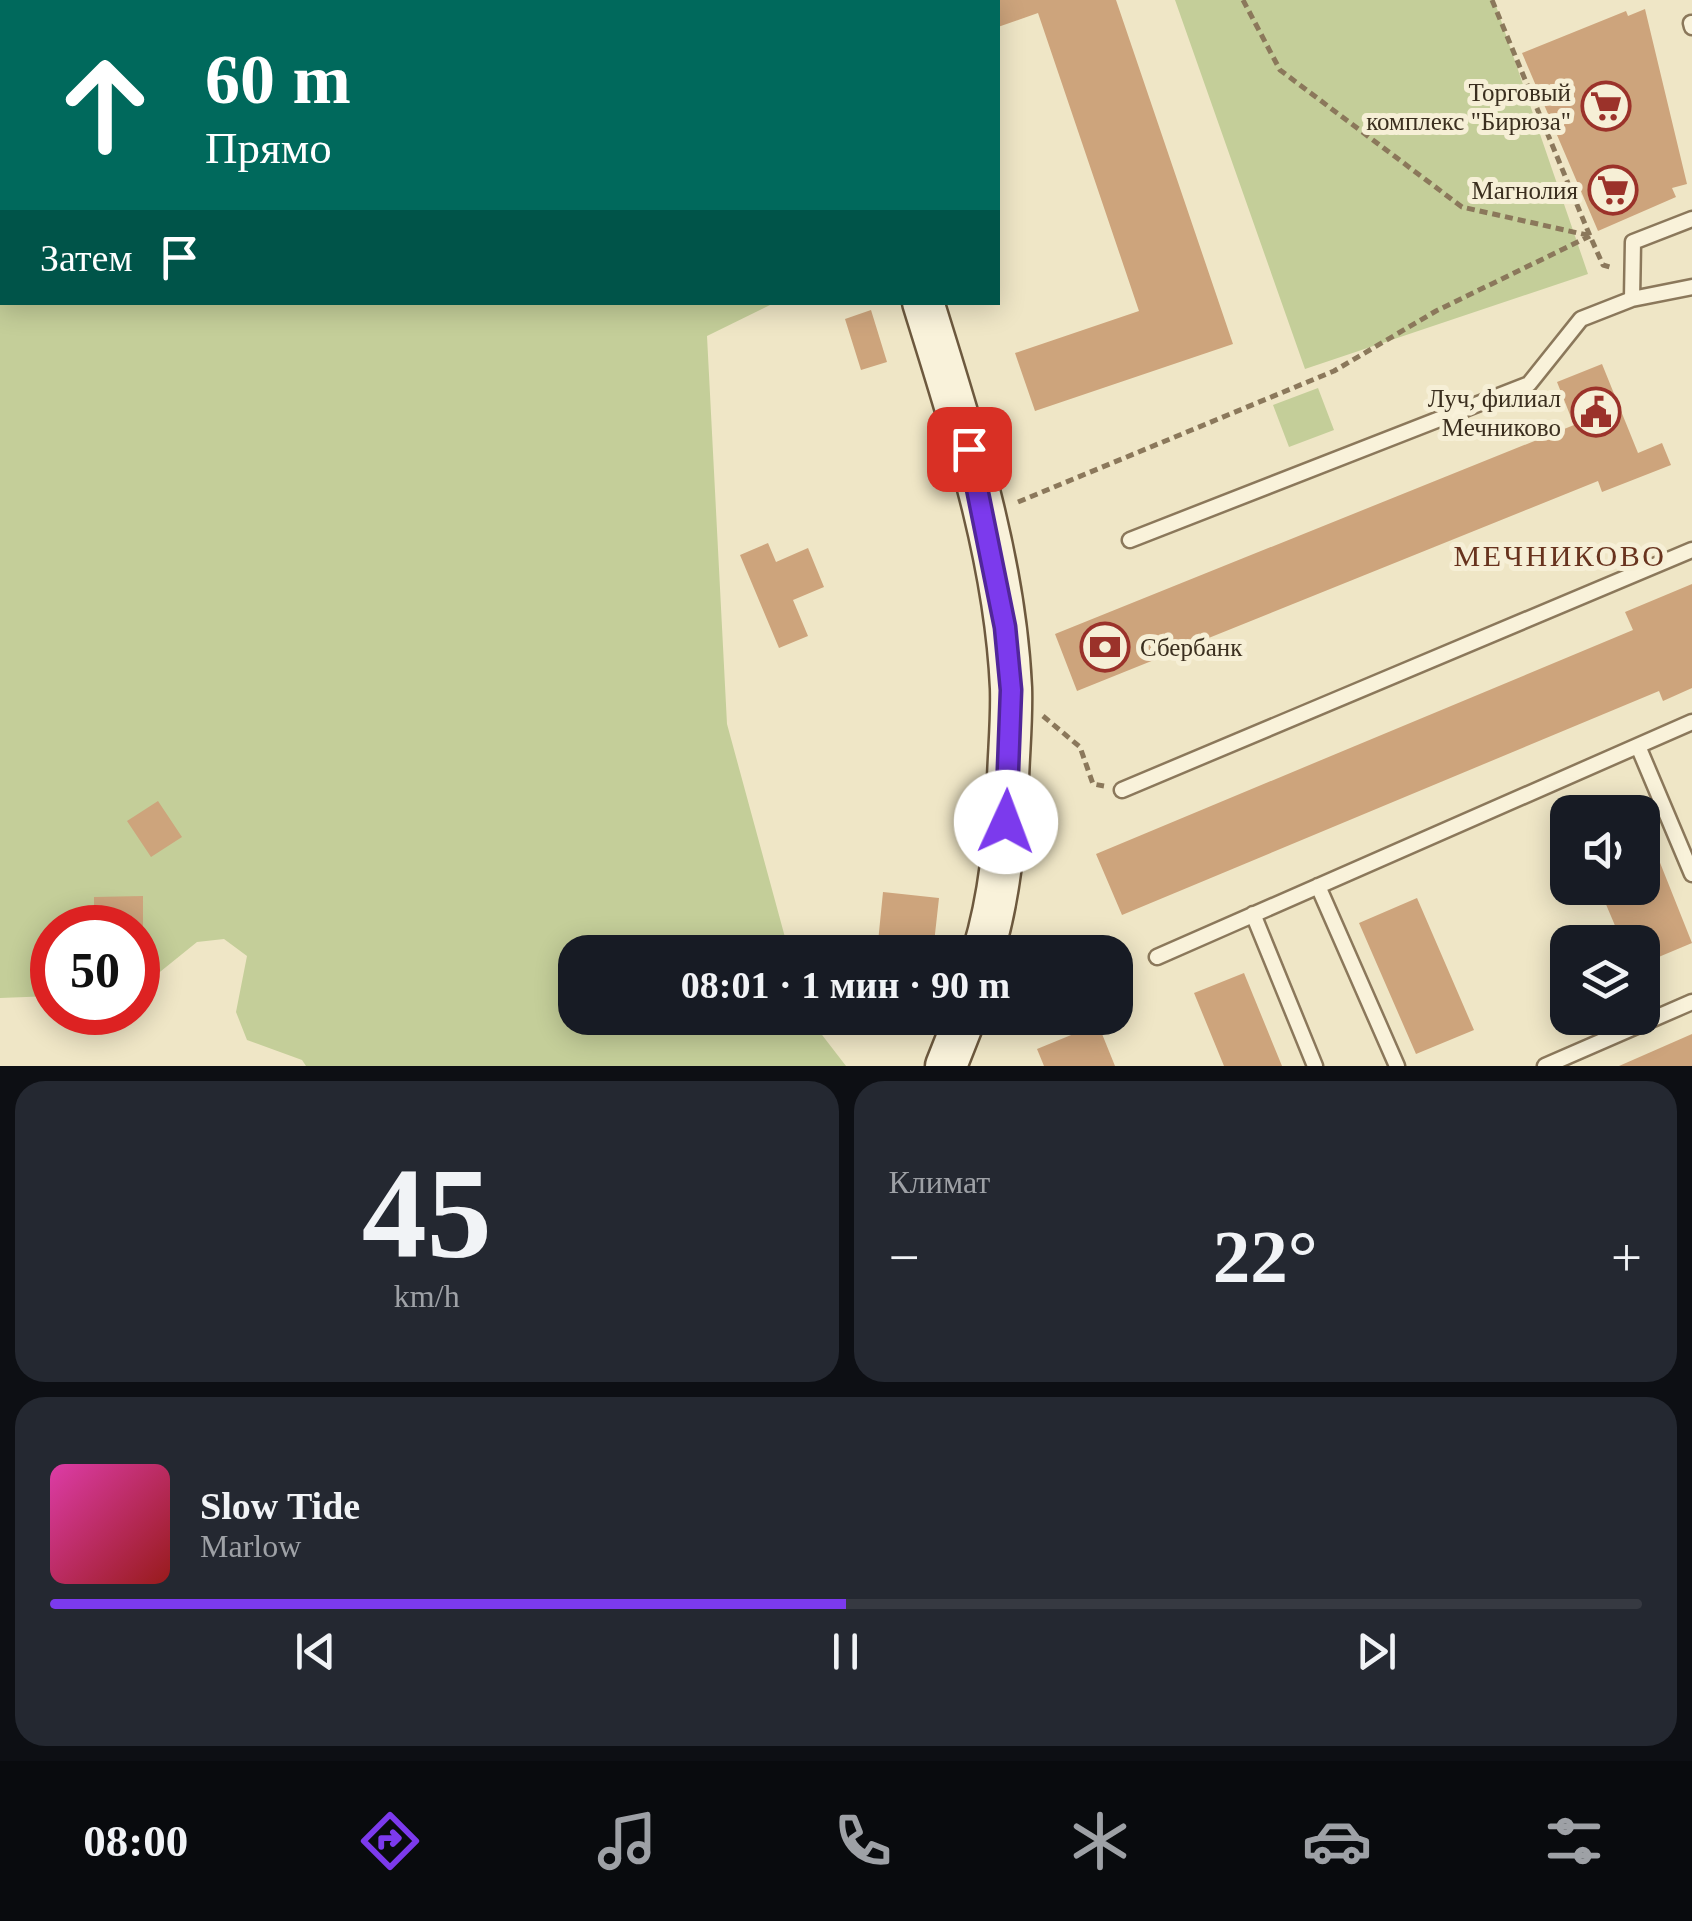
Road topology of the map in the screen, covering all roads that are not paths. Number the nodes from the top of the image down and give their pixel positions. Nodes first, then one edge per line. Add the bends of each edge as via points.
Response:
1 (1692, 219) edge
2 (1692, 288) edge
3 (1632, 298) junction
4 (924, 305) edge
5 (1130, 540) dead end
6 (1692, 550) edge
7 (1690, 728) edge
8 (1638, 746) junction
9 (1122, 790) dead end
10 (1692, 874) edge
11 (1318, 886) junction
12 (1253, 914) junction
13 (989, 935) edge
14 (1157, 957) dead end
15 (1692, 1002) edge
16 (958, 1035) edge
17 (946, 1066) edge
18 (1315, 1066) edge
19 (1397, 1066) edge
20 (1546, 1066) edge

1 - 3 lane via 1633,242
2 - 3 lane
3 - 5 lane via 1582,319 1529,384
4 - 13 main road via 969,449 1011,690 1004,839
6 - 9 lane
7 - 8 lane
8 - 10 lane
8 - 11 lane
11 - 12 lane
11 - 19 lane
12 - 14 lane
12 - 18 lane
15 - 20 lane
16 - 17 main road

